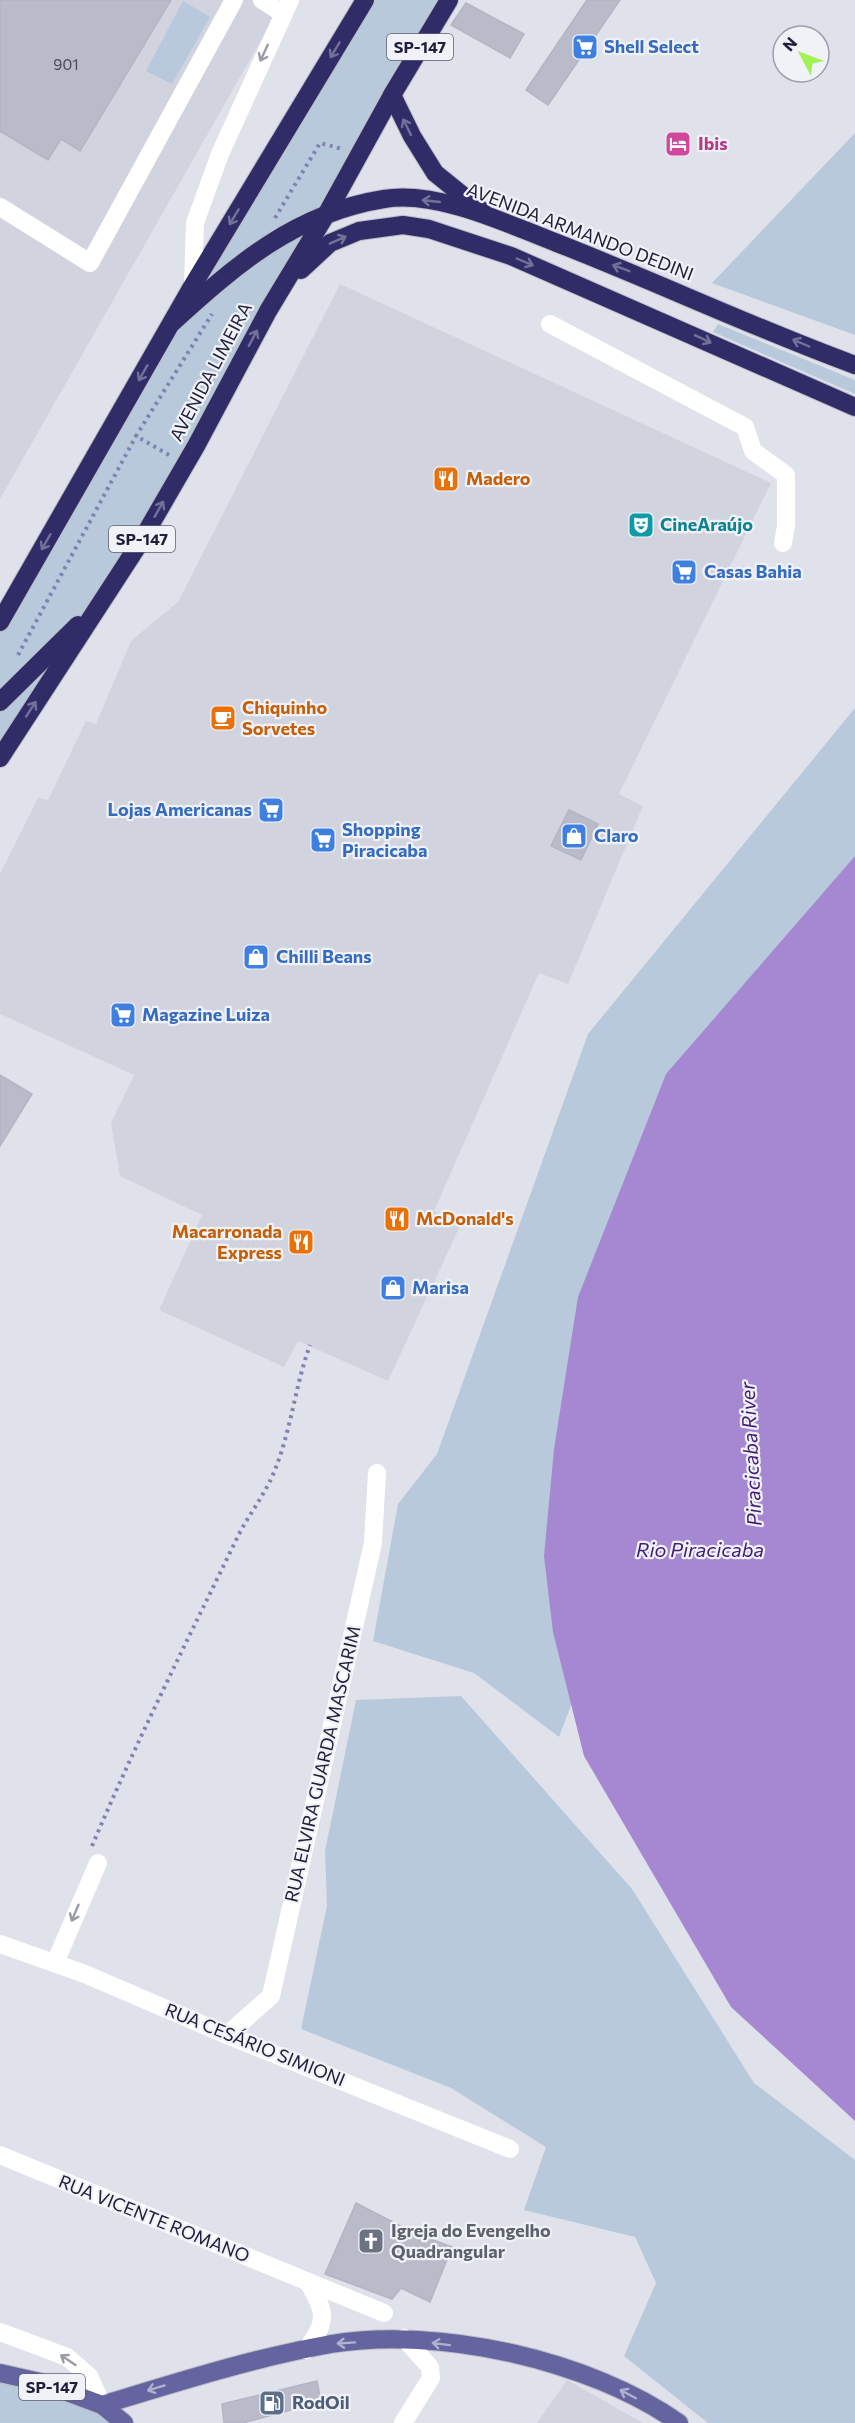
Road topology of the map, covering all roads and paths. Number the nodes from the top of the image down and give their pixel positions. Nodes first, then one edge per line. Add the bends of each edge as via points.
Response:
1 (234, 0) edge
2 (262, 0) edge
3 (365, 0) edge
4 (449, 0) edge
5 (286, 6) edge
6 (392, 95) junction
7 (359, 153) junction
8 (0, 207) edge
9 (327, 213) junction
10 (488, 216) junction
11 (273, 222) dead end
12 (193, 285) junction
13 (217, 305) dead end
14 (268, 311) junction
15 (172, 323) junction
16 (550, 324) dead end
17 (855, 365) edge
18 (855, 406) edge
19 (136, 436) junction
20 (185, 464) junction
21 (783, 543) dead end
22 (104, 599) junction
23 (0, 622) edge
24 (17, 657) dead end
25 (0, 702) edge
26 (0, 758) edge
27 (310, 1345) dead end
28 (377, 1473) dead end
29 (93, 1859) joint
30 (0, 1944) edge
31 (55, 1964) junction
32 (227, 2035) junction
33 (510, 2149) dead end
34 (0, 2155) edge
35 (308, 2282) junction
36 (384, 2313) dead end
37 (0, 2332) edge
38 (404, 2338) junction
39 (306, 2350) junction
40 (0, 2373) edge
41 (102, 2405) junction
42 (124, 2423) edge
43 (403, 2423) edge
44 (679, 2423) edge

1 - 8 street via 90,263
2 - 5 street
3 -> 12 highway
4 - 6 highway, AVENIDA LIMEIRA / SP-147
5 -> 12 street via 220,154 195,223
6 - 7 highway, AVENIDA LIMEIRA / SP-147
10 -> 6 highway via 435,173
7 - 9 highway, AVENIDA LIMEIRA / SP-147
7 - 11 path via 320,143
10 -> 9 highway, AVENIDA ARMANDO DEDINI via 437,201 385,198
9 - 14 highway, AVENIDA LIMEIRA / SP-147
9 - 15 highway, AVENIDA ARMANDO DEDINI via 255,251
17 -> 10 highway, AVENIDA ARMANDO DEDINI
12 - 15 highway
13 - 19 path
14 -> 18 highway via 310,260 330,243 359,231 402,225 429,229 511,256
20 -> 14 highway, AVENIDA LIMEIRA / SP-147
15 -> 23 highway
16 - 21 street via 745,427 753,451 786,475
19 - 20 path
19 - 24 path
22 -> 20 highway, AVENIDA LIMEIRA / SP-147
22 - 25 highway
26 -> 22 highway, AVENIDA LIMEIRA / SP-147
27 - 29 path via 298,1379 299,1395 290,1416 289,1432 271,1480 204,1606
28 - 32 street, RUA ELVIRA GUARDA MASCARIM via 373,1543 271,1996
29 -> 31 street
30 - 31 street, RUA CESÁRIO SIMIONI
31 - 32 street, RUA CESÁRIO SIMIONI
32 - 33 street, RUA CESÁRIO SIMIONI
34 - 35 street, RUA VICENTE ROMANO
35 - 36 street, RUA VICENTE ROMANO
35 - 39 street via 321,2305 323,2324
41 -> 37 street via 89,2376 67,2357
38 -> 39 main road
38 - 43 street via 430,2367 431,2378
44 -> 38 main road via 594,2376 486,2349
39 -> 41 main road via 232,2366
40 - 41 main road, SP-147 via 40,2382
41 - 42 main road, SP-147

